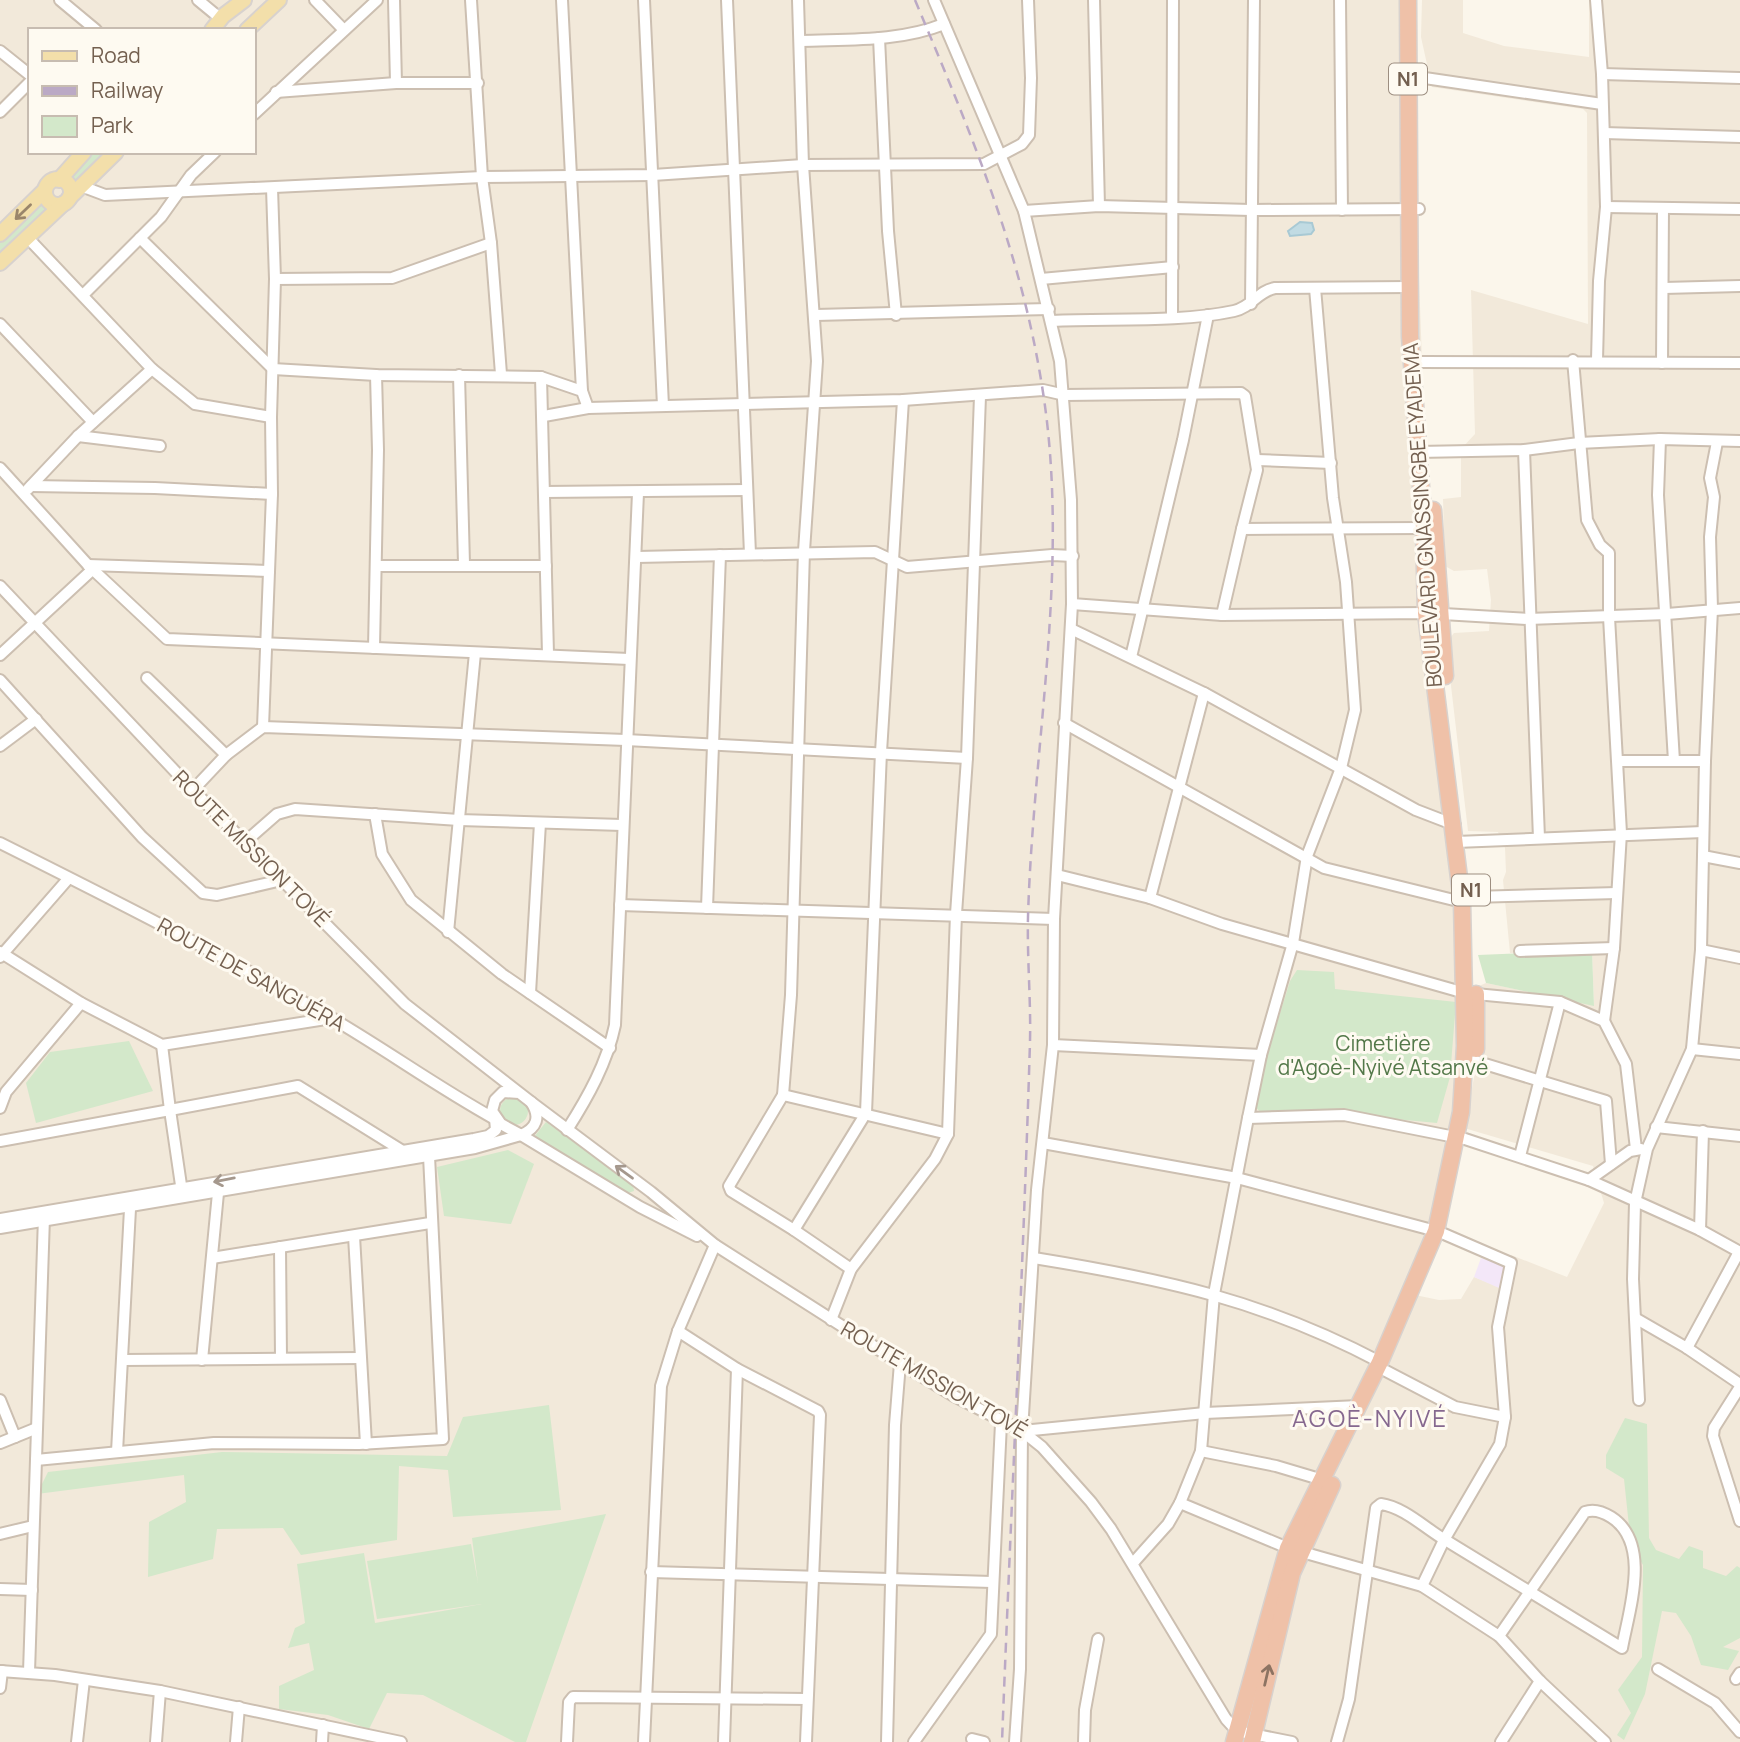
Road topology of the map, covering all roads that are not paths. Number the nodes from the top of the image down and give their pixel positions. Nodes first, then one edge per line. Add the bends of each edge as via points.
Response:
1 (60, 0) edge
2 (198, 0) edge
3 (244, 0) edge
4 (279, 0) edge
5 (315, 0) edge
6 (377, 0) edge
7 (394, 0) edge
8 (471, 0) edge
9 (562, 0) edge
10 (644, 0) edge
11 (727, 0) edge
12 (798, 0) edge
13 (934, 0) edge
14 (1028, 0) edge
15 (1094, 0) edge
16 (1173, 0) edge
17 (1254, 0) edge
18 (1340, 0) edge
19 (1408, 0) edge
20 (1418, 0) edge
21 (1596, 0) edge
22 (220, 23) edge
23 (944, 24) junction
24 (94, 28) edge
25 (246, 28) edge
26 (248, 28) edge
27 (343, 29) junction
28 (878, 38) junction
29 (800, 41) junction
30 (0, 51) edge
31 (28, 73) edge
32 (1602, 74) junction
33 (1418, 77) junction
34 (1740, 78) edge
35 (396, 83) junction
36 (478, 83) junction
37 (28, 84) edge
38 (276, 92) junction
39 (1602, 104) junction
40 (0, 112) edge
41 (256, 112) edge
42 (1604, 133) junction
43 (1740, 137) edge
44 (82, 154) edge
45 (114, 154) edge
46 (213, 154) edge
47 (1000, 156) junction
48 (803, 165) junction
49 (884, 166) junction
50 (732, 171) junction
51 (653, 175) junction
52 (482, 177) junction
53 (572, 178) junction
54 (59, 180) junction
55 (81, 186) junction
56 (272, 188) junction
57 (45, 190) junction
58 (180, 190) junction
59 (67, 201) junction
60 (1099, 206) junction
61 (1175, 207) junction
62 (1606, 207) junction
63 (1663, 208) junction
64 (1414, 209) junction
65 (1740, 209) edge
66 (1251, 210) junction
67 (1342, 210) junction
68 (1024, 211) junction
69 (0, 234) edge
70 (27, 237) junction
71 (140, 238) junction
72 (491, 243) junction
73 (0, 262) edge
74 (1173, 267) junction
75 (275, 279) junction
76 (1041, 279) junction
77 (1740, 286) edge
78 (1410, 287) junction
79 (1315, 288) junction
80 (1664, 288) junction
81 (83, 295) junction
82 (1251, 304) junction
83 (816, 315) junction
84 (896, 315) junction
85 (1050, 315) junction
86 (1208, 315) junction
87 (1172, 316) junction
88 (0, 324) edge
89 (1573, 360) junction
90 (1597, 360) junction
91 (1419, 362) junction
92 (1740, 362) edge
93 (1662, 363) junction
94 (152, 369) junction
95 (273, 369) junction
96 (376, 374) junction
97 (501, 374) junction
98 (459, 375) junction
99 (541, 377) junction
100 (582, 391) junction
101 (1191, 394) junction
102 (1065, 395) junction
103 (980, 396) junction
104 (903, 400) junction
105 (816, 403) junction
106 (745, 404) junction
107 (663, 406) junction
108 (588, 408) junction
109 (544, 416) junction
110 (271, 417) junction
111 (93, 422) junction
112 (78, 436) junction
113 (1660, 439) junction
114 (1740, 441) edge
115 (1717, 442) junction
116 (1579, 443) junction
117 (160, 446) dead end
118 (1524, 450) junction
119 (1423, 452) junction
120 (1257, 460) junction
121 (1331, 463) junction
122 (0, 468) edge
123 (27, 489) junction
124 (747, 490) junction
125 (544, 492) junction
126 (638, 492) junction
127 (272, 494) junction
128 (1338, 527) junction
129 (1424, 528) junction
130 (1242, 529) junction
131 (804, 551) junction
132 (750, 554) junction
133 (720, 555) junction
134 (1073, 556) junction
135 (636, 557) junction
136 (891, 559) junction
137 (973, 562) junction
138 (464, 564) junction
139 (377, 566) junction
140 (546, 566) junction
141 (90, 567) junction
142 (269, 571) junction
143 (0, 586) edge
144 (1072, 604) junction
145 (1740, 608) edge
146 (1712, 609) junction
147 (1142, 610) junction
148 (1348, 613) junction
149 (1433, 613) junction
150 (1667, 614) junction
151 (1222, 615) junction
152 (1609, 617) junction
153 (1528, 619) junction
154 (35, 623) junction
155 (1071, 629) junction
156 (269, 646) junction
157 (374, 648) junction
158 (475, 653) junction
159 (548, 654) junction
160 (0, 655) edge
161 (1131, 657) junction
162 (629, 659) junction
163 (147, 678) dead end
164 (0, 680) edge
165 (1204, 693) junction
166 (36, 719) junction
167 (1064, 723) junction
168 (263, 727) junction
169 (469, 734) junction
170 (626, 740) junction
171 (0, 746) edge
172 (715, 746) junction
173 (799, 750) junction
174 (881, 752) junction
175 (226, 755) junction
176 (967, 758) junction
177 (1618, 761) junction
178 (1674, 761) junction
179 (1704, 761) junction
180 (1341, 768) junction
181 (1178, 784) junction
182 (193, 790) junction
183 (375, 814) junction
184 (459, 820) junction
185 (540, 823) junction
186 (622, 824) junction
187 (1455, 824) junction
188 (1703, 832) junction
189 (1621, 833) junction
190 (1539, 838) junction
191 (245, 842) junction
192 (1461, 842) junction
193 (0, 843) edge
194 (1307, 856) junction
195 (1703, 856) junction
196 (1740, 863) edge
197 (1057, 875) junction
198 (68, 879) junction
199 (282, 880) junction
200 (1617, 893) junction
201 (1150, 898) junction
202 (1467, 900) junction
203 (620, 905) junction
204 (707, 908) junction
205 (794, 909) junction
206 (877, 913) junction
207 (956, 914) junction
208 (1055, 919) junction
209 (448, 932) junction
210 (1293, 943) junction
211 (1614, 948) junction
212 (1701, 950) junction
213 (1520, 951) dead end
214 (1, 954) edge
215 (1740, 958) edge
216 (530, 993) junction
217 (1471, 993) junction
218 (1560, 1002) junction
219 (81, 1003) junction
220 (332, 1018) junction
221 (1604, 1021) junction
222 (162, 1045) junction
223 (1053, 1045) junction
224 (610, 1048) junction
225 (1692, 1049) junction
226 (1740, 1054) edge
227 (1261, 1055) junction
228 (479, 1061) junction
229 (1475, 1062) junction
230 (1539, 1082) junction
231 (519, 1093) junction
232 (783, 1095) junction
233 (454, 1097) junction
234 (495, 1100) junction
235 (531, 1102) junction
236 (0, 1108) edge
237 (170, 1110) junction
238 (866, 1113) junction
239 (1248, 1118) junction
240 (495, 1119) junction
241 (1656, 1127) junction
242 (567, 1130) junction
243 (1703, 1131) junction
244 (948, 1134) junction
245 (521, 1135) junction
246 (1740, 1136) edge
247 (1461, 1138) junction
248 (0, 1141) edge
249 (1043, 1143) junction
250 (1641, 1149) junction
251 (401, 1150) junction
252 (429, 1156) junction
253 (1520, 1156) junction
254 (1611, 1164) junction
255 (1237, 1178) junction
256 (1589, 1180) junction
257 (651, 1192) junction
258 (182, 1193) junction
259 (218, 1193) junction
260 (1635, 1203) junction
261 (640, 1207) junction
262 (130, 1209) junction
263 (44, 1216) junction
264 (0, 1219) edge
265 (430, 1223) junction
266 (0, 1228) edge
267 (794, 1230) junction
268 (1700, 1230) junction
269 (1440, 1233) junction
270 (354, 1236) junction
271 (715, 1245) junction
272 (280, 1247) junction
273 (1740, 1252) edge
274 (212, 1258) junction
275 (1034, 1258) junction
276 (851, 1269) junction
277 (1214, 1294) junction
278 (1636, 1318) junction
279 (831, 1320) junction
280 (678, 1331) junction
281 (1687, 1348) junction
282 (281, 1358) junction
283 (360, 1358) junction
284 (123, 1360) junction
285 (202, 1360) junction
286 (900, 1363) junction
287 (1383, 1366) junction
288 (737, 1369) junction
289 (1740, 1386) edge
290 (0, 1400) edge
291 (1639, 1400) dead end
292 (1359, 1406) junction
293 (1205, 1413) junction
294 (1505, 1417) junction
295 (1001, 1423) junction
296 (37, 1428) junction
297 (1022, 1431) junction
298 (15, 1437) junction
299 (0, 1443) edge
300 (366, 1444) junction
301 (1201, 1451) junction
302 (117, 1452) junction
303 (36, 1460) junction
304 (1323, 1480) junction
305 (1180, 1503) junction
306 (1740, 1521) edge
307 (33, 1526) junction
308 (0, 1534) edge
309 (1444, 1540) junction
310 (1294, 1550) junction
311 (1133, 1563) junction
312 (1366, 1571) junction
313 (651, 1572) junction
314 (730, 1576) junction
315 (812, 1578) junction
316 (891, 1579) junction
317 (992, 1582) junction
318 (1422, 1586) junction
319 (0, 1589) edge
320 (32, 1590) junction
321 (1529, 1591) junction
322 (1499, 1636) junction
323 (1098, 1639) dead end
324 (1658, 1669) dead end
325 (1, 1671) edge
326 (29, 1672) junction
327 (1740, 1673) edge
328 (1740, 1678) edge
329 (84, 1680) junction
330 (1541, 1681) junction
331 (0, 1688) edge
332 (160, 1691) junction
333 (646, 1695) junction
334 (726, 1697) junction
335 (807, 1699) junction
336 (239, 1707) junction
337 (323, 1725) junction
338 (1740, 1732) edge
339 (1244, 1737) edge
340 (403, 1741) edge
341 (77, 1742) edge
342 (156, 1742) edge
343 (236, 1742) edge
344 (322, 1742) edge
345 (566, 1742) edge
346 (644, 1742) edge
347 (724, 1742) edge
348 (806, 1742) edge
349 (887, 1742) edge
350 (914, 1742) edge
351 (1015, 1742) edge
352 (1084, 1742) edge
353 (1292, 1742) edge
354 (1337, 1742) edge
355 (1501, 1742) edge
356 (1605, 1742) edge

1 - 24 street
2 - 22 street
3 - 22 main road
4 - 26 main road
5 - 27 street
6 - 27 street
7 - 35 street
8 - 36 street
9 - 53 street
10 - 51 street
11 - 50 street
12 - 29 street
13 - 23 street
14 - 47 street via 1028,135 1022,144
15 - 60 street
16 - 61 street
17 - 66 street
18 - 67 street
19 - 64 highway, BOULEVARD GNASSINGBE EYADEMA / N1
20 - 33 highway, BOULEVARD GNASSINGBE EYADEMA / N1
21 - 32 street
22 - 25 main road via 244,17
23 - 28 street
23 - 47 street
27 - 38 street
28 - 29 street
28 - 49 street
29 - 48 street
30 - 31 street
32 - 34 street
32 - 39 street
33 - 39 street
33 - 64 highway, BOULEVARD GNASSINGBE EYADEMA / N1
35 - 36 street
35 - 38 street
36 - 52 street
37 - 40 street
38 - 41 street
39 - 42 street
42 - 43 street
42 - 62 street
44 - 54 main road
45 - 55 main road
46 - 58 street
47 - 49 street via 984,164
47 - 68 street
48 - 49 street
48 - 50 street
48 - 83 street
49 - 84 street
50 - 51 street
50 - 106 street
51 - 53 street
51 - 107 street
52 - 53 street
52 - 56 street
52 - 72 street
53 - 100 street
54 - 57 main road
54 - 59 main road via 70,188
55 - 58 street via 105,195
55 - 59 main road
56 - 58 street
56 - 75 street
57 - 59 main road via 51,203
57 -> 69 main road
58 - 71 street
59 - 70 main road
60 - 61 street
60 - 68 street
61 - 66 street
61 - 74 street
62 - 63 street
62 - 90 street
63 - 65 street
63 - 80 street
64 - 67 street
64 - 78 highway, BOULEVARD GNASSINGBE EYADEMA / N1
64 - 91 highway, BOULEVARD GNASSINGBE EYADEMA / N1
66 - 67 street
66 - 82 street
68 - 76 street
70 - 73 main road
70 - 81 street
71 - 81 street
71 - 95 street
72 - 75 street via 392,278
72 - 97 street
74 - 76 street
74 - 87 street
75 - 95 street
76 - 85 street
77 - 80 street
78 - 79 street
78 - 119 highway, BOULEVARD GNASSINGBE EYADEMA / N1
79 - 82 street via 1268,289
79 - 121 street
80 - 93 street
81 - 94 street
82 - 86 street
83 - 84 street
83 - 105 street
84 - 85 street
85 - 87 street
85 - 102 street
86 - 87 street
86 - 101 street
88 - 111 street
89 - 90 street
89 - 91 street
89 - 116 street
90 - 93 street
91 - 119 highway, BOULEVARD GNASSINGBE EYADEMA / N1
92 - 93 street
94 - 110 street via 195,404
94 - 111 street
95 - 96 street
95 - 110 street
96 - 98 street
96 - 139 street
97 - 98 street
97 - 99 street
98 - 138 street
99 - 100 street
99 - 109 street
100 - 108 street
101 - 102 street
101 - 120 street via 1244,394
101 - 147 street
102 - 103 street via 1043,390
102 - 134 street
103 - 104 street
103 - 137 street
104 - 105 street
104 - 136 street
105 - 106 street
105 - 131 street
106 - 107 street
106 - 124 street
107 - 108 street
108 - 109 street
109 - 125 street
110 - 127 street
111 - 112 street
112 - 117 street
112 - 123 street
113 - 115 street
113 - 116 street
113 - 150 street via 1658,495
114 - 115 street
115 - 146 street via 1710,478 1714,497
116 - 118 street
116 - 152 street via 1587,520 1609,553
118 - 119 street
118 - 153 street
119 - 129 highway, BOULEVARD GNASSINGBE EYADEMA / N1
119 - 149 highway, BOULEVARD GNASSINGBE EYADEMA / N1
120 - 121 street
120 - 130 street
121 - 128 street
122 - 123 street
123 - 127 street via 155,488
123 - 141 street
124 - 126 street
124 - 132 street
125 - 126 street
125 - 140 street
126 - 135 street
127 - 142 street
128 - 129 street
128 - 130 street
128 - 148 street
129 - 149 highway, BOULEVARD GNASSINGBE EYADEMA / N1
130 - 151 street
131 - 132 street
131 - 136 street via 875,552
131 - 173 street
132 - 133 street
133 - 135 street
133 - 172 street
134 - 137 street
134 - 144 street
135 - 162 street
136 - 137 street via 907,567
136 - 174 street
137 - 176 street
138 - 139 street
138 - 140 street
139 - 157 street
140 - 159 street
141 - 142 street
141 - 154 street
141 - 156 street via 167,639
142 - 156 street
143 - 154 street, ROUTE MISSION TOVÉ
144 - 147 street
144 - 155 street
145 - 146 street
146 - 150 street
146 - 179 street
147 - 151 street
147 - 161 street
148 - 149 street
148 - 151 street
148 - 180 street via 1356,694
149 - 153 street
149 - 187 highway, BOULEVARD GNASSINGBE EYADEMA / N1
149 - 192 highway, BOULEVARD GNASSINGBE EYADEMA / N1
150 - 152 street
150 - 178 street
152 - 153 street
152 - 177 street
153 - 190 street
154 - 160 street
154 - 182 street, ROUTE MISSION TOVÉ
155 - 161 street
155 - 167 street
156 - 157 street
156 - 168 street
157 - 158 street
158 - 159 street
158 - 169 street
159 - 162 street
161 - 165 street
162 - 170 street
163 - 175 street
164 - 166 street
165 - 180 street
165 - 181 street
166 - 171 street
166 - 199 street via 142,837 203,893 217,895
167 - 181 street
167 - 197 street
168 - 169 street
168 - 175 street
169 - 170 street
169 - 184 street
170 - 172 street
170 - 186 street
172 - 173 street
172 - 204 street
173 - 174 street
173 - 205 street
174 - 176 street
174 - 206 street
175 - 182 street
176 - 207 street
177 - 178 street
177 - 189 street
178 - 179 street
179 - 188 street
180 - 187 street via 1416,810
180 - 194 street
181 - 194 street
181 - 201 street
182 - 191 street, ROUTE MISSION TOVÉ
183 - 184 street
183 - 191 street via 286,810
183 - 209 street via 382,854 396,880 411,900
184 - 185 street
184 - 209 street
185 - 186 street
185 - 216 street
186 - 203 street
187 - 192 highway, BOULEVARD GNASSINGBE EYADEMA / N1
188 - 189 street
188 - 195 street
189 - 190 street
189 - 200 street
190 - 192 street
191 - 199 street, ROUTE MISSION TOVÉ
192 - 202 highway, BOULEVARD GNASSINGBE EYADEMA / N1
193 - 198 street, ROUTE DE SANGUÉRA
194 - 202 street via 1324,869
194 - 210 street
195 - 196 street
195 - 212 street
197 - 201 street
197 - 208 street
198 - 214 street
198 - 220 street, ROUTE DE SANGUÉRA via 226,958
199 - 228 street, ROUTE MISSION TOVÉ via 405,1004
200 - 202 street
200 - 211 street
201 - 210 street
202 - 217 highway, BOULEVARD GNASSINGBE EYADEMA / N1
203 - 204 street
203 - 224 street
204 - 205 street
205 - 206 street
205 - 232 street
206 - 207 street
206 - 238 street
207 - 208 street
207 - 244 street
208 - 223 street
209 - 216 street
210 - 217 street
210 - 227 street
211 - 213 street
211 - 221 street
212 - 215 street
212 - 225 street
214 - 219 street
216 - 224 street
217 - 218 street
217 - 229 highway, BOULEVARD GNASSINGBE EYADEMA / N1
217 - 247 highway, BOULEVARD GNASSINGBE EYADEMA / N1
218 - 221 street
218 - 230 street
219 - 222 street
219 - 236 street via 6,1092
220 - 222 street
220 - 233 street, ROUTE DE SANGUÉRA
221 - 250 street via 1626,1064
222 - 237 street
223 - 227 street
223 - 249 street
224 - 242 street
225 - 226 street
225 - 241 street
227 - 239 street
228 - 231 street, ROUTE MISSION TOVÉ
228 - 234 street via 501,1096
229 - 230 street
229 - 247 highway, BOULEVARD GNASSINGBE EYADEMA / N1
230 - 253 street
230 - 254 street via 1606,1101
231 - 234 street via 508,1091
231 - 235 street, ROUTE MISSION TOVÉ
232 - 238 street
232 - 267 street via 729,1186
233 - 234 street via 491,1109
233 - 240 street, ROUTE DE SANGUÉRA
234 - 240 street
235 - 242 street, ROUTE MISSION TOVÉ
235 - 245 street via 537,1111 536,1122
237 - 248 street
237 - 251 street via 298,1086
237 - 258 street
238 - 244 street
238 - 267 street
239 - 247 street via 1344,1115
239 - 255 street
240 - 245 street, ROUTE DE SANGUÉRA
240 - 251 street via 496,1130 488,1136
241 - 243 street
241 - 250 street
257 -> 242 street, ROUTE MISSION TOVÉ
243 - 246 street
243 - 268 street
244 - 276 street via 935,1159
245 - 252 street
245 - 261 street
247 - 253 street
247 - 269 highway, BOULEVARD GNASSINGBE EYADEMA / N1
249 - 255 street
249 - 275 street
250 - 254 street
250 - 260 street
251 -> 258 street
252 - 259 street
252 - 265 street
253 - 256 street
254 - 256 street
255 - 269 street
255 - 277 street
256 - 260 street
257 - 261 street
257 - 271 street, ROUTE MISSION TOVÉ
258 - 259 street
258 - 262 street
258 - 263 street
259 - 274 street
260 - 268 street
260 - 278 street
261 - 271 street
262 - 263 street
262 - 284 street
263 - 264 street
263 - 266 street
263 - 296 street
265 - 270 street
265 - 300 street via 444,1436 438,1441
267 - 276 street
268 - 273 street
269 - 287 highway, BOULEVARD GNASSINGBE EYADEMA / N1
269 - 294 street via 1511,1264 1498,1327
270 - 272 street
270 - 283 street
271 - 279 street, ROUTE MISSION TOVÉ
271 - 280 street
272 - 274 street
272 - 282 street
273 - 281 street
274 - 285 street
275 - 277 street via 1162,1280
275 - 297 street
276 - 279 street
277 - 287 street via 1325,1333
277 - 293 street
278 - 281 street
278 - 291 street
279 - 286 street, ROUTE MISSION TOVÉ
280 - 288 street
280 - 313 street via 660,1391
281 - 289 street
282 - 283 street
282 - 285 street
283 - 300 street
284 - 285 street
284 - 302 street
286 - 295 street, ROUTE MISSION TOVÉ
286 - 316 street
287 - 292 highway, BOULEVARD GNASSINGBE EYADEMA / N1
287 - 294 street via 1455,1407
287 - 310 highway, BOULEVARD GNASSINGBE EYADEMA / N1
288 - 314 street
288 - 315 street via 820,1415
289 - 306 street via 1713,1436
290 - 298 street
292 - 293 street
292 - 304 highway, BOULEVARD GNASSINGBE EYADEMA / N1
293 - 297 street
293 - 301 street
294 - 309 street via 1497,1451
295 - 297 street, ROUTE MISSION TOVÉ
295 - 317 street
296 - 298 street
296 - 303 street
297 - 311 street, ROUTE MISSION TOVÉ via 1084,1493
297 - 351 street
298 - 299 street
300 - 302 street via 214,1443
301 - 304 street
301 - 305 street
302 - 303 street
303 - 307 street
304 - 310 highway, BOULEVARD GNASSINGBE EYADEMA / N1
305 - 310 street
305 - 311 street via 1168,1524
307 - 308 street
307 - 320 street
309 - 312 street via 1397,1509 1381,1504 1376,1508
309 - 318 street
309 - 321 street
310 - 312 street
310 - 339 highway, BOULEVARD GNASSINGBE EYADEMA / N1 via 1286,1597
311 - 339 street, ROUTE MISSION TOVÉ via 1204,1683
312 - 318 street
312 - 354 street via 1349,1699
313 - 314 street
313 - 333 street
314 - 315 street
314 - 334 street
315 - 316 street
315 - 335 street
316 - 317 street
316 - 349 street
317 - 350 street via 989,1639
318 - 322 street
319 - 320 street
320 - 326 street
321 - 321 street via 1585,1511 1607,1515 1624,1528 1636,1572 1622,1648
321 - 322 street
322 - 330 street
323 - 352 street
324 - 338 street via 1715,1703
325 - 326 street
325 - 331 street
326 - 329 street
327 - 328 street via 1736,1679
329 - 332 street
329 - 341 street
330 - 355 street
330 - 356 street
332 - 336 street
332 - 342 street
333 - 334 street
333 - 345 street via 571,1698
333 - 346 street
334 - 335 street
334 - 347 street
335 - 348 street
336 - 337 street
336 - 343 street
337 - 340 street
337 - 344 street
339 - 353 street

